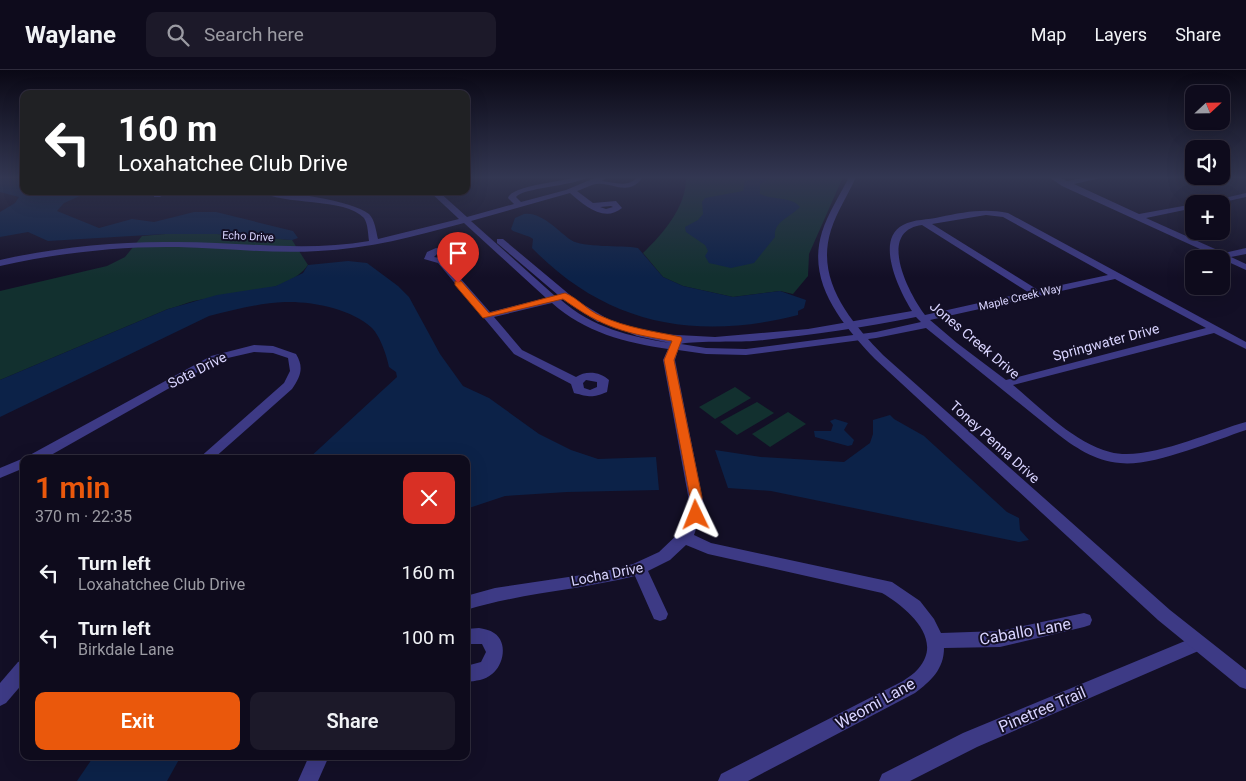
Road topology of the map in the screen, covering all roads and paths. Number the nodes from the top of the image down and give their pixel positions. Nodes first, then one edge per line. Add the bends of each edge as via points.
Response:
1 (355, 210) edge
2 (456, 210) edge
3 (460, 210) edge
4 (498, 210) edge
5 (837, 210) edge
6 (1122, 210) edge
7 (1172, 210) edge
8 (1137, 217) junction
9 (467, 219) junction
10 (924, 223) junction
11 (374, 242) junction
12 (1209, 250) edge
13 (1246, 251) edge
14 (1230, 254) edge
15 (1230, 260) edge
16 (441, 261) dead end
17 (0, 263) edge
18 (1246, 267) edge
19 (1118, 276) junction
20 (1036, 293) junction
21 (565, 296) junction
22 (553, 299) junction
23 (487, 316) junction
24 (923, 318) junction
25 (1214, 328) junction
26 (855, 332) junction
27 (675, 344) junction
28 (1246, 346) edge
29 (577, 382) dead end
30 (1004, 384) junction
31 (1246, 426) edge
32 (39, 455) edge
33 (209, 455) edge
34 (20, 465) edge
35 (0, 473) edge
36 (686, 538) junction
37 (640, 570) junction
38 (470, 602) edge
39 (660, 614) dead end
40 (1084, 620) dead end
41 (470, 635) edge
42 (936, 641) junction
43 (1198, 644) junction
44 (20, 673) edge
45 (470, 674) edge
46 (1246, 681) edge
47 (0, 697) edge
48 (317, 760) edge
49 (308, 781) edge
50 (728, 781) edge
51 (889, 781) edge

1 - 11 street via 369,221
2 - 9 street
3 - 9 street
4 - 9 street, Echo Drive
5 - 26 street, Toney Penna Drive via 822,251 825,276 829,289
6 - 8 street
7 - 8 street
8 - 12 street
9 - 11 street, Echo Drive
9 - 21 street
9 - 22 street
10 - 19 street, Jones Creek Drive via 982,212 1005,215
10 - 20 street
10 - 24 street, Jones Creek Drive via 902,229 894,252 898,273
11 - 17 street, Echo Drive via 317,249 200,244 68,250
13 - 14 street
15 - 18 street
16 - 23 street
19 - 20 street, Maple Creek Way
19 - 25 street, Jones Creek Drive
20 - 24 street, Maple Creek Way
21 - 22 street
21 - 27 street via 607,323
22 - 23 street
22 - 27 street via 596,327 636,341
23 - 29 street via 518,352
24 - 26 street, Maple Creek Way
24 - 26 street, Maple Creek Way
24 - 30 street, Jones Creek Drive
25 - 28 street, Jones Creek Drive
25 - 30 street, Springwater Drive
26 - 27 street via 746,352
26 - 43 street, Toney Penna Drive via 886,364
27 - 36 street, Locha Drive via 669,360 697,506
30 - 31 street, Jones Creek Drive via 1082,445 1119,459 1148,457
32 - 33 street, Sota Drive via 215,358 231,352 268,347 292,356 297,373 288,386
34 - 35 street
36 - 37 street, Locha Drive via 671,553
36 - 42 street via 708,548 886,587 907,599
37 - 38 street, Locha Drive via 499,592
37 - 39 street
40 - 42 street, Caballo Lane via 1000,639
41 - 45 street via 487,637 496,652 486,670
42 - 50 street, Weomi Lane via 934,660 925,675 909,686
43 - 46 street, Toney Penna Drive
43 - 51 street, Pinetree Trail via 970,740
44 - 47 street
48 - 49 street

